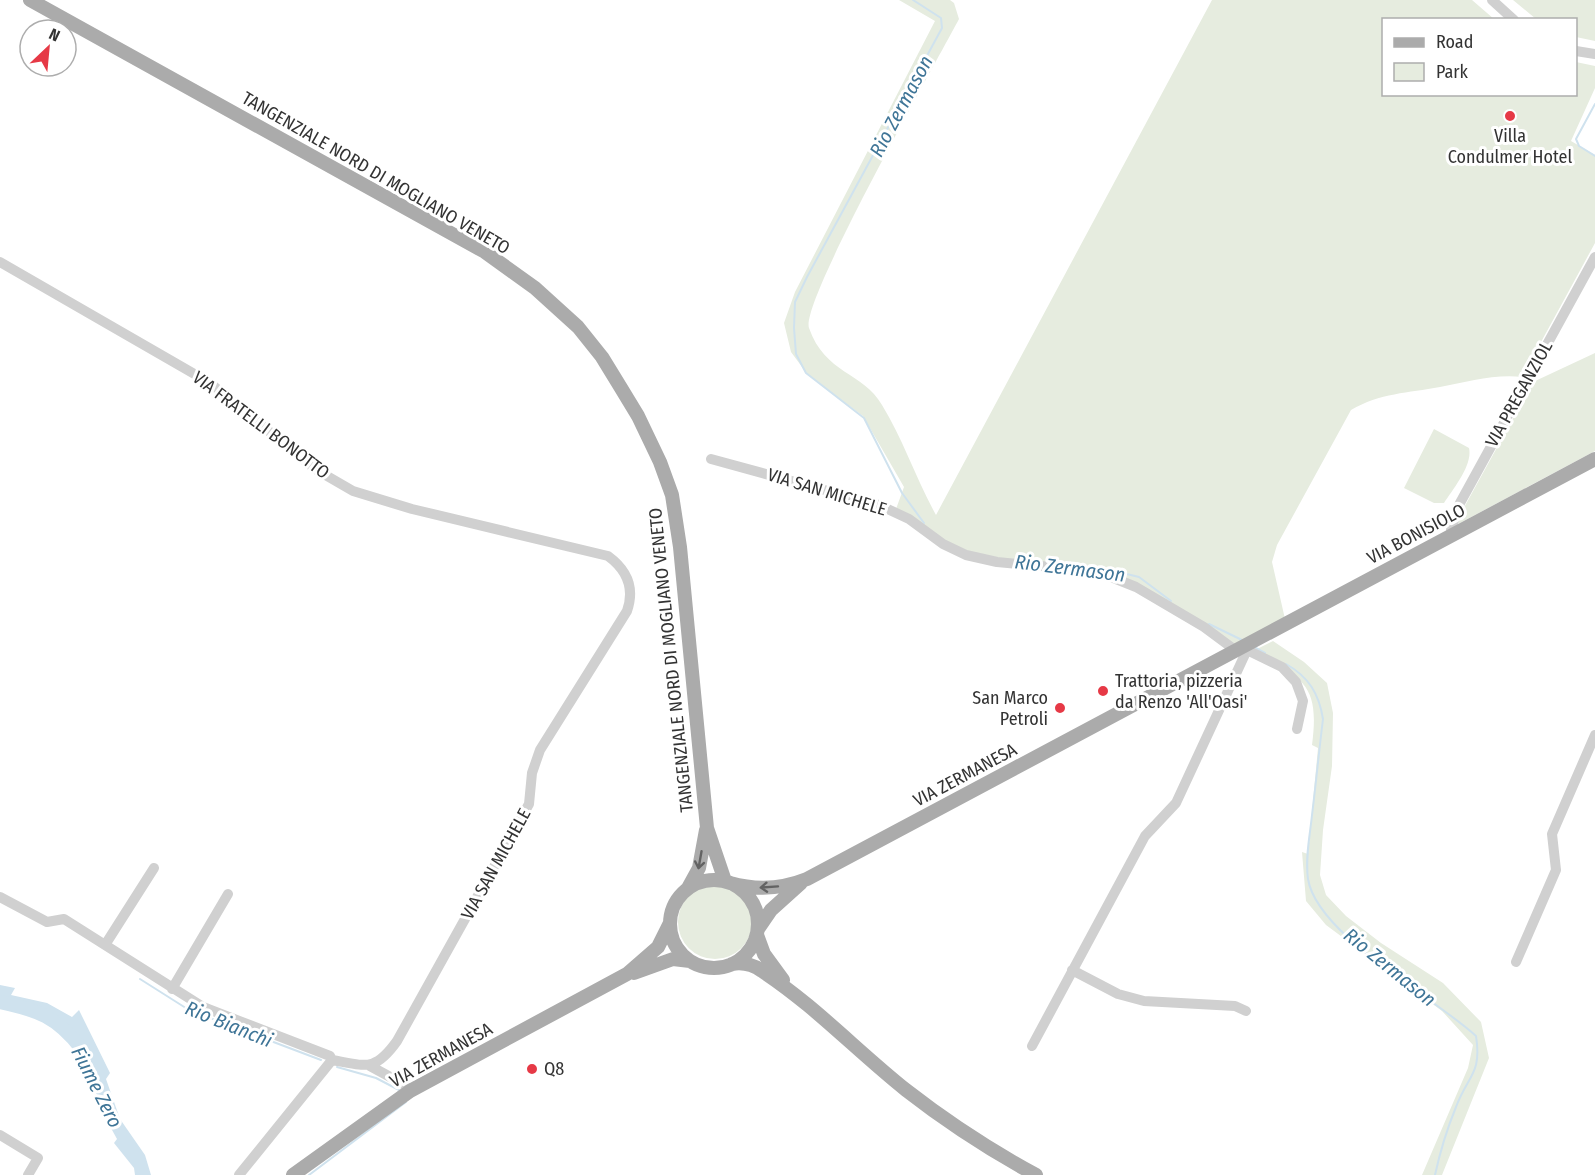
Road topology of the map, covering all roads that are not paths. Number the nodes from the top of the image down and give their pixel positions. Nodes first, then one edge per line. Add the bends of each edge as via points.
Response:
1 (30, 0) edge
2 (1492, 0) edge
3 (1512, 18) edge
4 (1577, 51) edge
5 (1595, 54) edge
6 (1595, 257) edge
7 (0, 262) edge
8 (711, 459) dead end
9 (1595, 459) edge
10 (1454, 534) junction
11 (630, 587) joint
12 (1245, 647) junction
13 (1298, 729) dead end
14 (1595, 735) edge
15 (707, 828) junction
16 (154, 868) dead end
17 (807, 879) junction
18 (728, 882) junction
19 (687, 890) junction
20 (228, 894) dead end
21 (0, 897) edge
22 (670, 923) junction
23 (757, 932) junction
24 (105, 945) junction
25 (1516, 962) dead end
26 (696, 963) junction
27 (732, 964) junction
28 (1072, 970) junction
29 (616, 981) junction
30 (172, 989) junction
31 (798, 998) junction
32 (1246, 1011) dead end
33 (1032, 1046) dead end
34 (332, 1060) junction
35 (370, 1066) junction
36 (405, 1085) dead end
37 (0, 1135) edge
38 (28, 1175) edge
39 (239, 1175) edge
40 (293, 1175) edge
41 (1035, 1175) edge

1 - 15 main road, TANGENZIALE NORD DI MOGLIANO VENETO via 485,252 535,288 578,327 602,357 638,416 672,495
2 - 3 street
4 - 5 street
6 - 10 street, VIA PREGANZIOL via 1460,502 1451,529
7 - 11 street, VIA FRATELLI BONOTTO via 210,383 315,469 353,491 412,510 608,556 622,569
8 - 12 street, VIA SAN MICHELE via 879,505 966,555 997,562 1096,571
9 - 10 main road, VIA BONISIOLO
10 - 12 main road, VIA BONISIOLO
11 - 35 street, VIA SAN MICHELE via 627,611 540,750 532,773 529,804 397,1041 385,1057
12 - 13 street via 1282,668 1296,682 1303,701
12 - 17 main road, VIA ZERMANESA
12 - 28 street via 1176,803 1145,836
14 - 25 street via 1552,834 1556,870
15 - 18 main road, TANGENZIALE NORD DI MOGLIANO VENETO
15 -> 19 main road, TANGENZIALE NORD DI MOGLIANO VENETO via 699,868
16 - 24 street
17 -> 18 main road, VIA ZERMANESA via 765,888
17 - 23 main road, VIA ZERMANESA via 771,909
18 - 19 main road, VIA ZERMANESA via 705,881
18 - 23 main road via 743,890 752,901
19 - 22 main road, VIA ZERMANESA via 675,905
20 - 30 street
21 - 24 street via 47,922 64,919
22 - 26 main road via 677,947
22 - 29 main road, VIA ZERMANESA via 653,952
23 - 27 main road, VIA ZERMANESA via 752,947
23 - 31 main road via 764,954
24 - 30 street
26 - 27 main road, VIA ZERMANESA via 720,967
26 - 29 main road, VIA ZERMANESA via 673,959
27 - 31 main road via 753,966
28 - 32 street via 1127,997 1235,1006
28 - 33 street
29 - 40 main road, VIA ZERMANESA via 410,1091
30 - 34 street via 202,1007
31 - 41 main road via 924,1104
34 - 35 street
34 - 39 street
35 - 36 street
37 - 38 street via 38,1158

